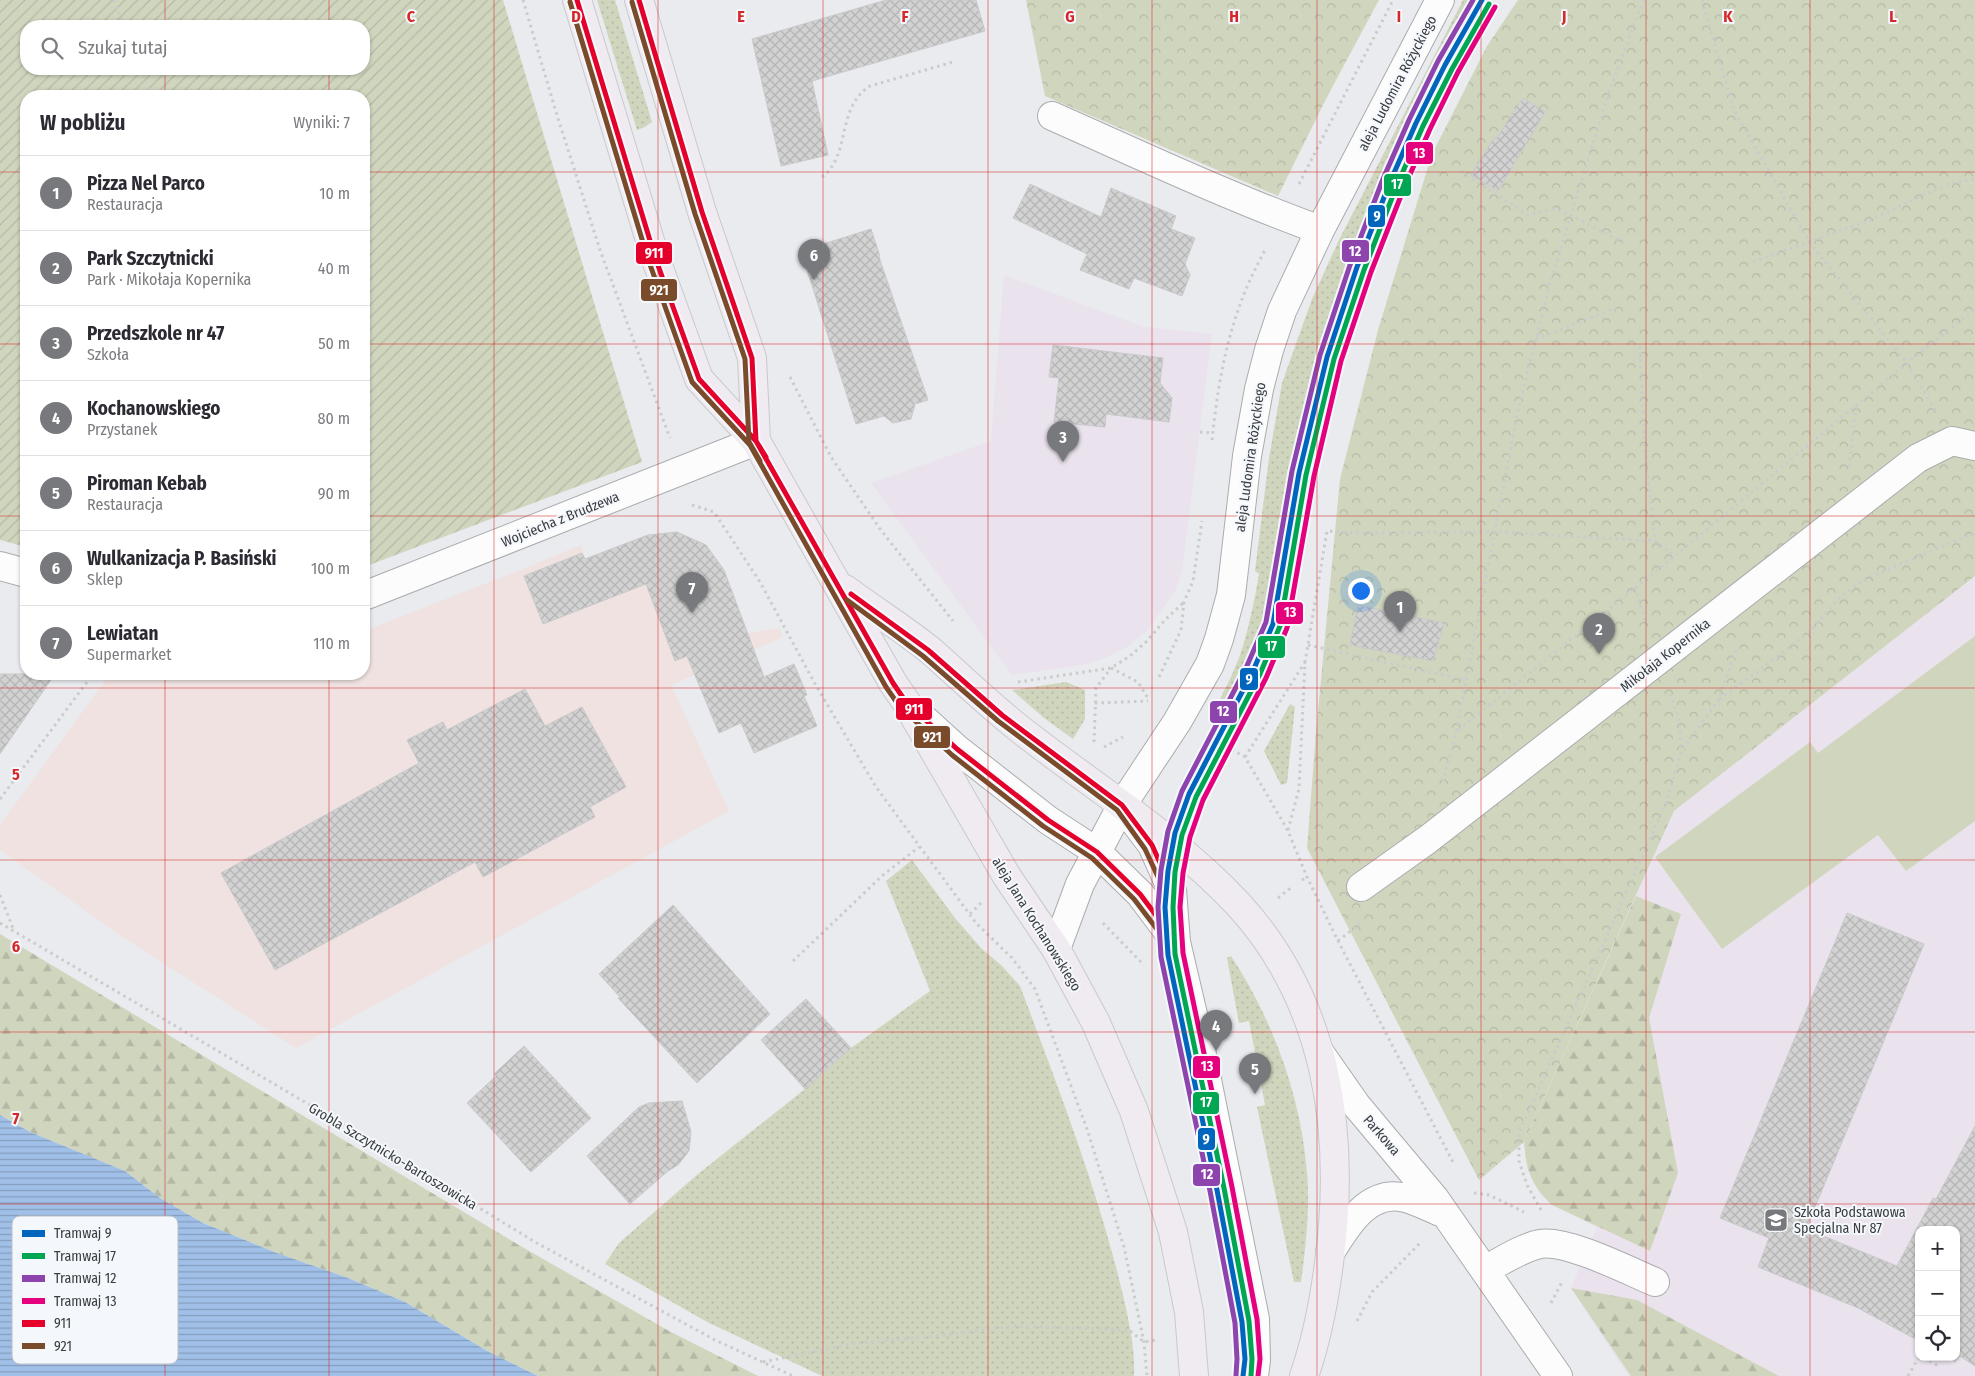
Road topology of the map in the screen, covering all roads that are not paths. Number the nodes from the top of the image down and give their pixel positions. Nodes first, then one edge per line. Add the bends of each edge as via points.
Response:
1 (577, 0) edge
2 (639, 0) edge
3 (1440, 0) edge
4 (1052, 116) dead end
5 (1320, 230) junction
6 (756, 441) junction
7 (1964, 443) edge
8 (0, 566) edge
9 (20, 571) edge
10 (838, 584) junction
11 (370, 594) edge
12 (906, 702) junction
13 (1122, 805) junction
14 (1097, 852) junction
15 (1361, 887) dead end
16 (1176, 942) junction
17 (1056, 949) junction
18 (1320, 1053) junction
19 (1446, 1215) junction
20 (1330, 1253) junction
21 (1485, 1270) junction
22 (1656, 1282) dead end
23 (1194, 1376) edge
24 (1254, 1376) edge
25 (1304, 1376) edge
26 (1558, 1376) edge

1 - 6 main road, aleja Jana Kochanowskiego via 655,257 699,379
2 - 6 main road, aleja Jana Kochanowskiego via 702,212 752,358
3 - 5 street, aleja Ludomira Różyckiego
4 - 5 street via 1214,188
5 - 13 street, aleja Ludomira Różyckiego via 1282,311 1261,381 1247,456 1231,595 1219,639 1199,685
6 - 10 main road, aleja Jana Kochanowskiego
6 - 11 street, Wojciecha z Brudzewa
7 - 15 street, Mikołaja Kopernika via 1918,458 1427,840
8 - 9 street
10 - 12 main road, aleja Jana Kochanowskiego
10 - 13 main road, aleja Jana Kochanowskiego via 928,650 1022,731
12 - 14 street via 1004,786
12 - 17 main road, aleja Jana Kochanowskiego via 1006,875
13 - 14 street, aleja Ludomira Różyckiego
13 - 16 street via 1152,845 1172,890
13 - 18 main road, aleja Jana Kochanowskiego via 1208,874 1250,919 1288,973
14 - 16 street via 1140,894
14 - 17 street, aleja Ludomira Różyckiego via 1075,895
16 - 24 street via 1190,995 1250,1289 1256,1327
17 - 23 main road, aleja Jana Kochanowskiego via 1096,1023 1134,1111 1173,1232 1189,1312
18 - 19 street, Parkowa via 1357,1106
18 - 20 main road, aleja Jana Kochanowskiego via 1330,1103 1335,1156
19 - 20 street via 1407,1198 1388,1197 1369,1203 1350,1221
19 - 21 street, Parkowa
20 - 25 main road, aleja Jana Kochanowskiego via 1320,1322
21 - 22 street via 1525,1249 1557,1244
21 - 26 street, Parkowa

